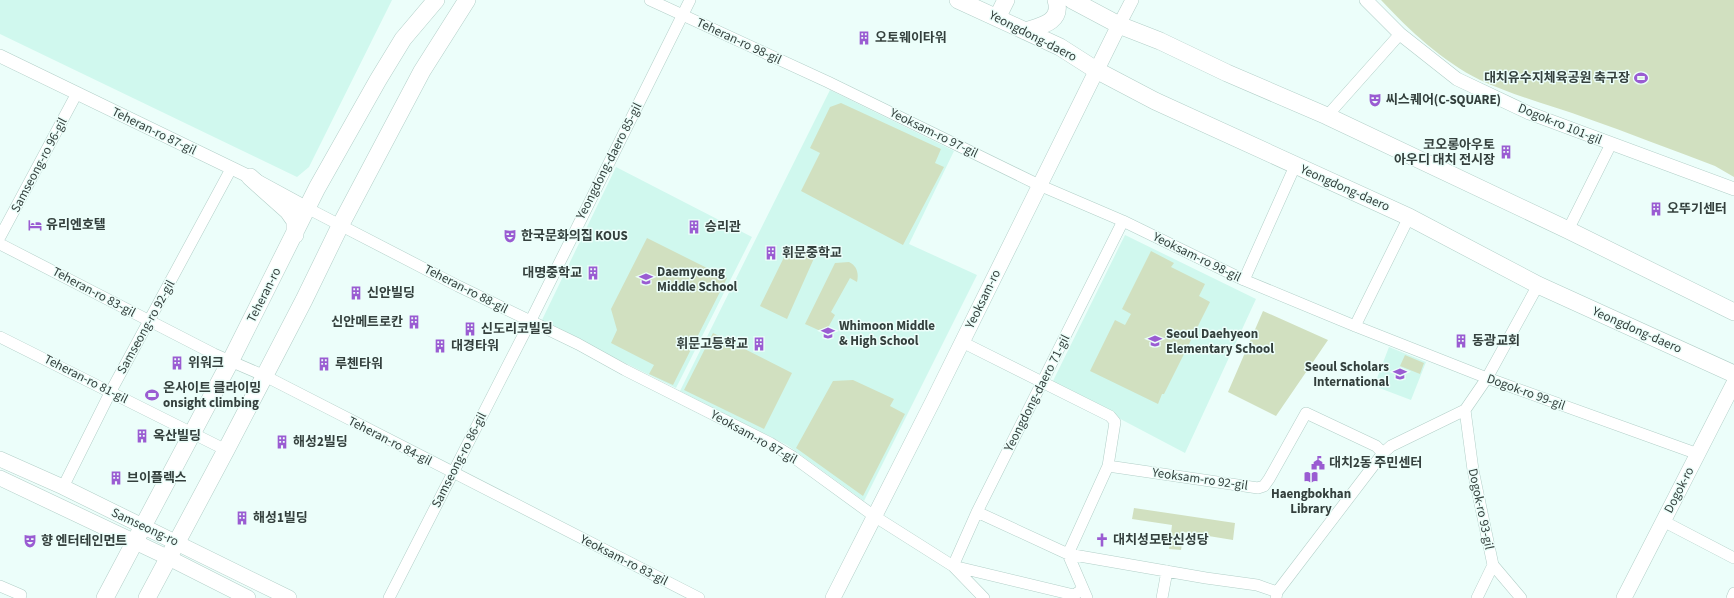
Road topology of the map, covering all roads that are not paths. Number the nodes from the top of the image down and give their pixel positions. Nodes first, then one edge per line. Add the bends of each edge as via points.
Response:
1 (436, 0) edge
2 (467, 0) edge
3 (650, 0) edge
4 (690, 0) edge
5 (958, 0) edge
6 (1006, 0) edge
7 (1056, 0) edge
8 (1072, 0) edge
9 (1132, 0) edge
10 (1366, 0) edge
11 (682, 15) junction
12 (997, 18) junction
13 (1119, 25) junction
14 (1025, 31) junction
15 (1400, 34) junction
16 (0, 56) edge
17 (1096, 70) junction
18 (828, 82) joint
19 (77, 92) junction
20 (1327, 116) junction
21 (1611, 144) junction
22 (1295, 166) junction
23 (231, 169) junction
24 (250, 177) junction
25 (1039, 185) junction
26 (1734, 189) edge
27 (307, 208) junction
28 (1409, 217) junction
29 (1123, 221) junction
30 (341, 224) junction
31 (1568, 230) junction
32 (295, 235) junction
33 (0, 237) edge
34 (0, 244) edge
35 (1244, 280) junction
36 (1538, 285) junction
37 (1734, 312) edge
38 (149, 321) junction
39 (530, 322) junction
40 (1355, 326) junction
41 (0, 337) edge
42 (962, 342) junction
43 (230, 362) junction
44 (625, 370) joint
45 (1734, 374) edge
46 (265, 376) junction
47 (1487, 378) junction
48 (1043, 383) junction
49 (1734, 383) edge
50 (111, 392) junction
51 (1465, 410) junction
52 (193, 433) junction
53 (226, 450) junction
54 (1383, 453) junction
55 (1698, 454) junction
56 (0, 459) edge
57 (1108, 466) junction
58 (453, 472) junction
59 (0, 478) edge
60 (63, 486) junction
61 (978, 512) junction
62 (874, 516) junction
63 (549, 521) joint
64 (1663, 521) junction
65 (143, 527) junction
66 (176, 541) junction
67 (135, 542) junction
68 (1068, 554) junction
69 (168, 558) junction
70 (1734, 558) edge
71 (1493, 565) junction
72 (953, 566) junction
73 (1167, 571) junction
74 (0, 586) edge
75 (1734, 593) edge
76 (21, 595) dead end
77 (1082, 595) edge
78 (1276, 595) edge
79 (105, 598) edge
80 (147, 598) edge
81 (248, 598) edge
82 (289, 598) edge
83 (389, 598) edge
84 (699, 598) edge
85 (832, 598) edge
86 (984, 598) edge
87 (1162, 598) edge
88 (1477, 598) edge
89 (1521, 598) edge
90 (1624, 598) edge
91 (1732, 598) edge

1 - 27 main road, Teheran-ro via 403,38
2 - 30 main road via 422,71
3 - 11 street, Teheran-ro 98-gil
4 - 11 street, Yeongdong-daero 85-gil
5 - 12 main road, Yeongdong-daero
6 - 12 main road
7 - 14 main road via 1057,12 1054,18 1046,24
8 - 13 main road
9 - 13 street, Yeoksam-ro
10 - 15 street, Dogok-ro 101-gil
11 - 18 street, Teheran-ro 98-gil
11 - 39 street, Yeongdong-daero 85-gil
12 - 14 main road, Yeongdong-daero
13 - 17 main road, Yeoksam-ro
13 - 20 main road
14 - 17 main road, Yeongdong-daero via 1060,47
15 - 20 street
15 - 21 street, Dogok-ro 101-gil via 1457,79 1529,113
16 - 19 street, Teheran-ro 87-gil
17 - 22 main road, Yeongdong-daero via 1155,101
17 - 25 main road, Yeoksam-ro
18 - 25 street, Yeoksam-ro 97-gil
19 - 23 street, Teheran-ro 87-gil
19 - 33 street, Samseong-ro 96-gil
20 - 31 main road
21 - 26 street, Dogok-ro 101-gil
21 - 31 street
22 - 28 main road, Yeongdong-daero
22 - 35 street
23 - 24 street, Teheran-ro 87-gil
23 - 38 street, Samseong-ro 92-gil
24 - 27 street, Teheran-ro 87-gil
24 - 32 main road via 292,215 295,221
25 - 29 street, Yeoksam-ro 98-gil
25 - 42 main road, Yeoksam-ro
27 - 30 street, Teheran-ro 88-gil
27 - 32 main road, Teheran-ro
28 - 36 main road, Yeongdong-daero
28 - 40 street
29 - 35 street, Yeoksam-ro 98-gil
29 - 48 street, Yeongdong-daero 71-gil
30 - 39 street, Teheran-ro 88-gil
30 - 46 main road
31 - 37 main road
32 - 43 main road, Teheran-ro
34 - 38 street, Teheran-ro 83-gil
35 - 40 street, Yeoksam-ro 98-gil
36 - 45 main road, Yeongdong-daero
36 - 47 street
38 - 43 street, Teheran-ro 83-gil
38 - 50 street, Samseong-ro 92-gil
39 - 44 street, Teheran-ro 88-gil via 578,344
39 - 58 street, Samseong-ro 86-gil
40 - 47 street, Dogok-ro 99-gil
41 - 50 street, Teheran-ro 81-gil
42 - 48 street
42 - 62 main road, Yeoksam-ro
43 - 46 street, Teheran-ro 84-gil
43 - 52 main road, Teheran-ro
44 - 62 street, Yeoksam-ro 87-gil via 782,450
46 - 53 main road
46 - 58 street, Teheran-ro 84-gil
47 - 51 street
47 - 55 street, Dogok-ro 99-gil
48 - 57 street via 1110,416 1115,422
48 - 61 street, Yeongdong-daero 71-gil
49 - 55 main road, Dogok-ro
50 - 52 street, Teheran-ro 81-gil
50 - 60 street, Samseong-ro 92-gil
51 - 54 street via 1391,446
51 - 71 street, Dogok-ro 93-gil via 1473,470
52 - 53 street, Teheran-ro 81-gil
52 - 65 main road, Teheran-ro
53 - 66 main road
54 - 57 street, Yeoksam-ro 92-gil via 1376,446 1306,413 1270,479 1258,488
54 - 78 street
55 - 64 main road, Dogok-ro
56 - 60 main road, Samseong-ro
57 - 68 street
58 - 63 street, Teheran-ro 84-gil
58 - 83 street, Samseong-ro 86-gil
59 - 67 main road, Samseong-ro
60 - 65 main road, Samseong-ro
61 - 68 street
61 - 72 street, Yeongdong-daero 71-gil
62 - 72 street, Yeoksam-ro 87-gil
62 - 85 main road, Yeoksam-ro
63 - 84 street, Yeoksam-ro 83-gil
64 - 70 street
64 - 90 main road, Dogok-ro
65 - 66 main road, Samseong-ro
65 - 67 main road, Teheran-ro
66 - 69 main road
66 - 82 main road, Samseong-ro
67 - 69 main road, Samseong-ro
67 - 79 main road, Teheran-ro
68 - 73 street
68 - 77 street
69 - 80 main road
69 - 81 main road, Samseong-ro
71 - 88 street
71 - 89 street, Dogok-ro 93-gil
72 - 77 street via 1074,596
72 - 86 street
73 - 78 street via 1257,585
73 - 87 street
74 - 76 street
75 - 91 street

